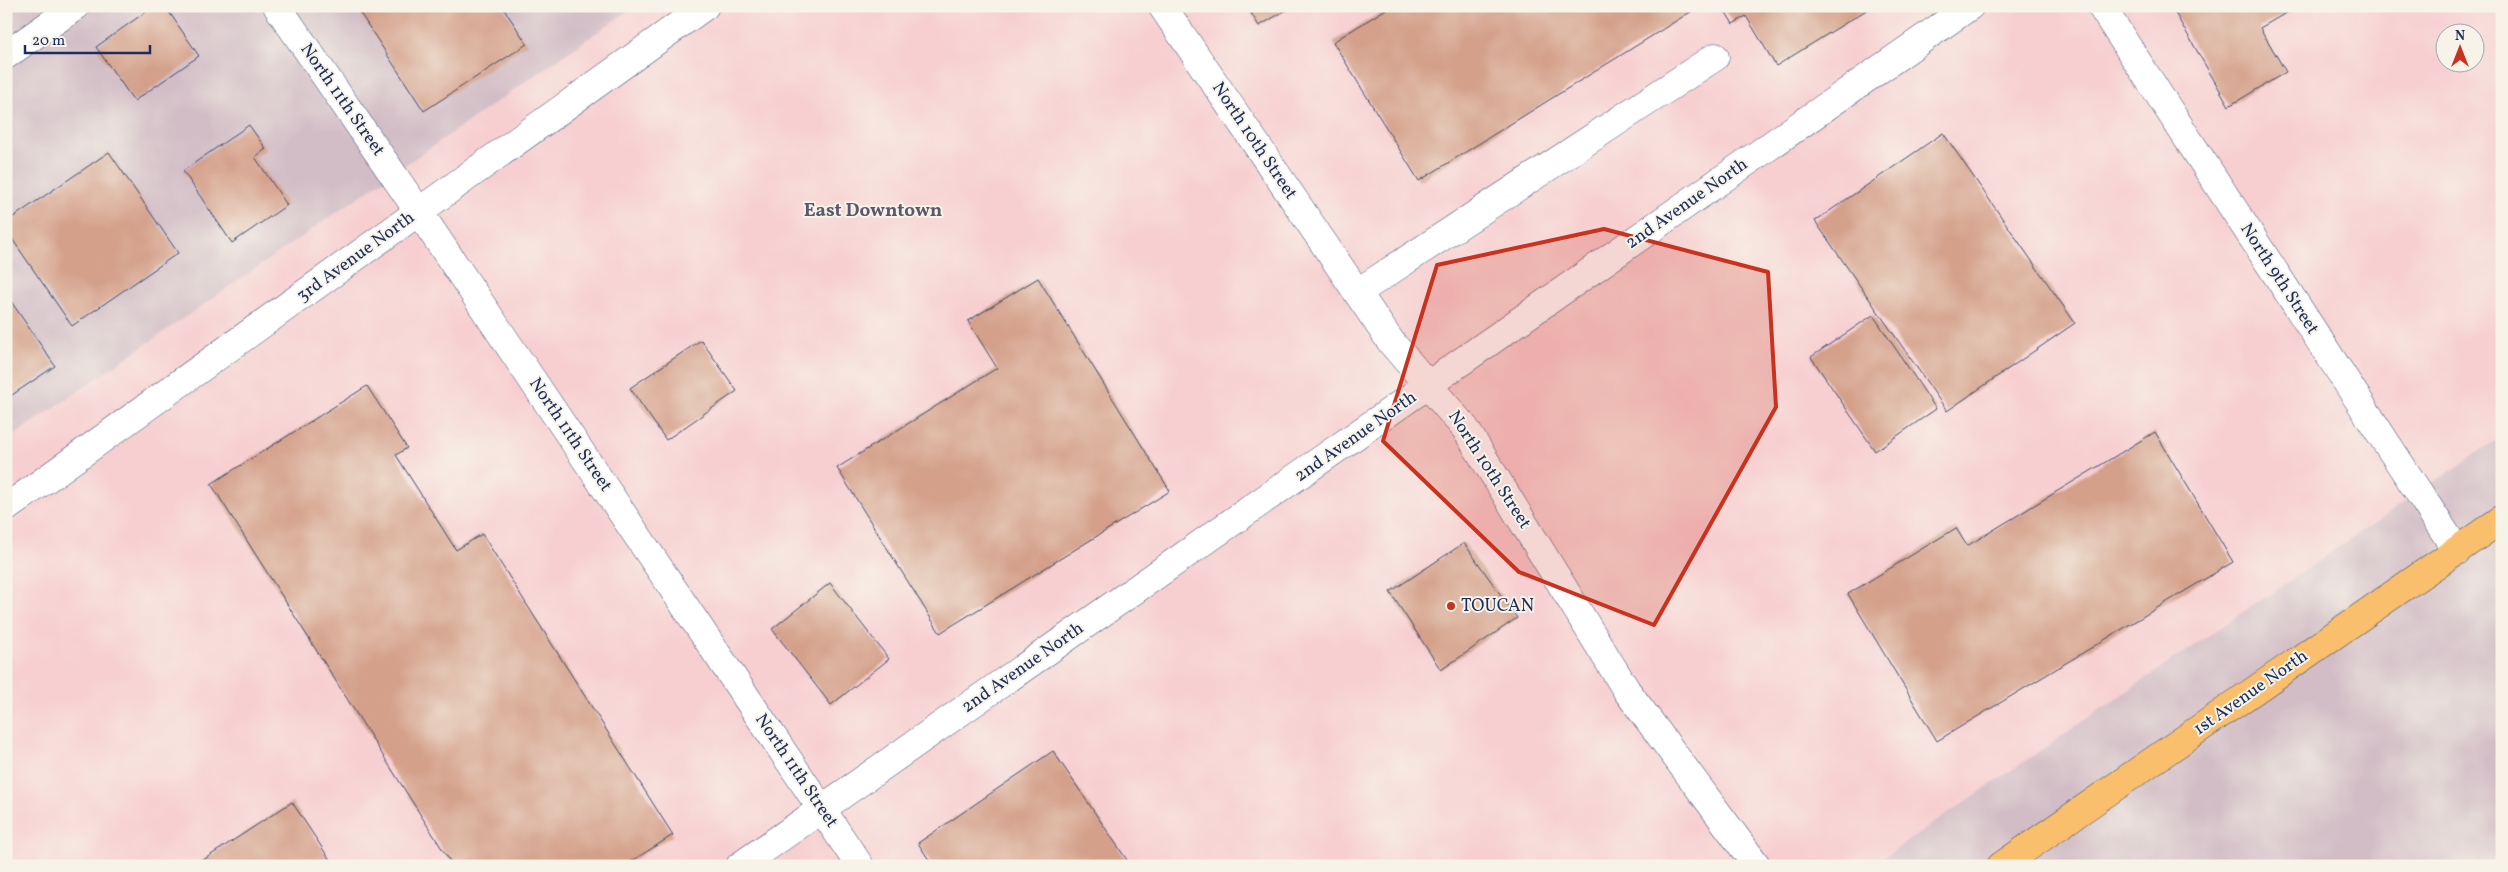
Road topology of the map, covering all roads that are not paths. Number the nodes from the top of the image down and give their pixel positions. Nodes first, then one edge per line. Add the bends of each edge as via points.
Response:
1 (76, 6) edge
2 (277, 6) edge
3 (704, 6) edge
4 (1162, 6) edge
5 (1970, 6) edge
6 (2101, 6) edge
7 (6, 55) edge
8 (1715, 57) dead end
9 (419, 212) junction
10 (1358, 292) junction
11 (1430, 386) junction
12 (6, 508) edge
13 (2502, 519) edge
14 (2457, 551) junction
15 (821, 809) junction
16 (740, 866) edge
17 (860, 866) edge
18 (1757, 866) edge
19 (2000, 866) edge

1 - 7 street
2 - 9 street, North 11th Street
3 - 9 street, 3rd Avenue North
4 - 10 street, North 10th Street
5 - 11 street, 2nd Avenue North
6 - 14 street, North 9th Street
8 - 10 street
9 - 12 street, 3rd Avenue North
9 - 15 street, North 11th Street
10 - 11 street, North 10th Street via 1391,342
11 - 15 street, 2nd Avenue North
11 - 18 street, North 10th Street via 1465,428 1627,691
13 - 14 main road, 1st Avenue North
14 - 19 main road, 1st Avenue North
15 - 16 street, 2nd Avenue North
15 - 17 street, North 11th Street

